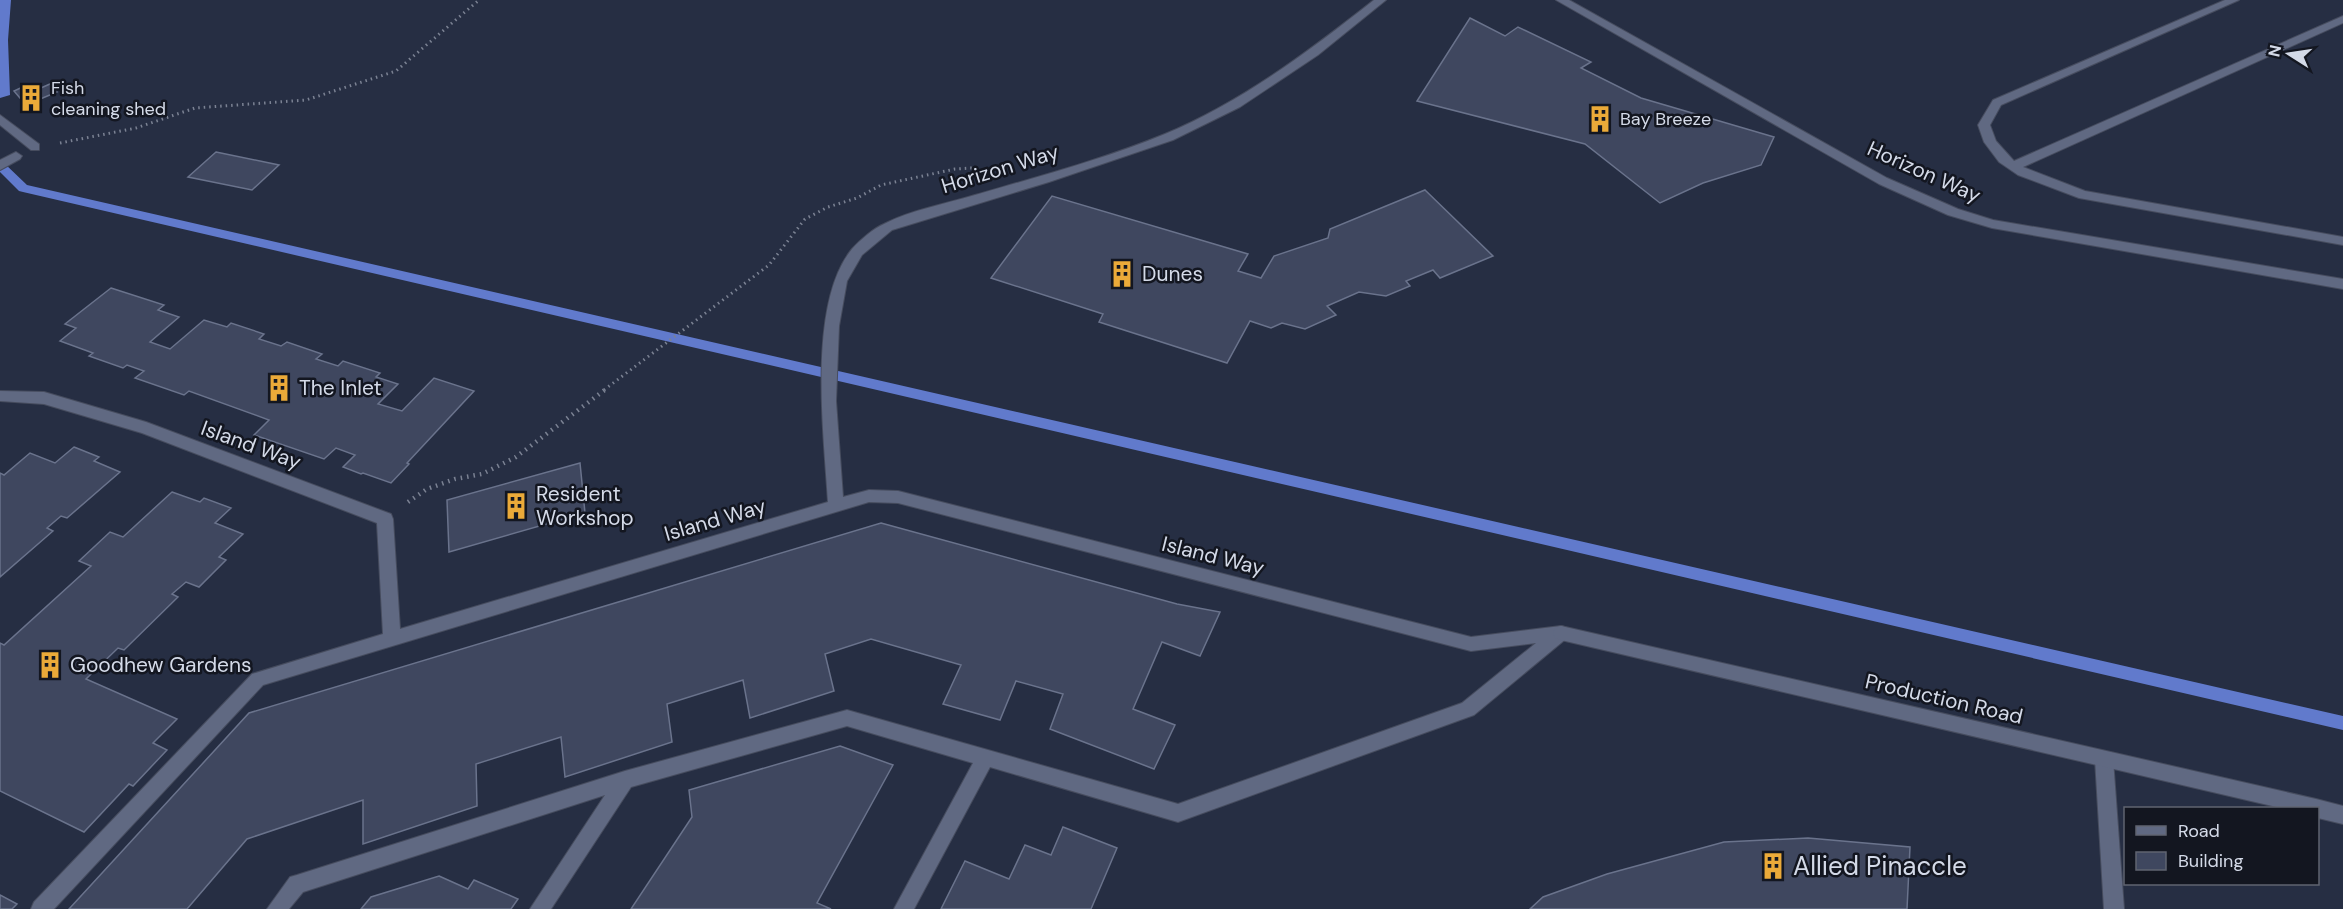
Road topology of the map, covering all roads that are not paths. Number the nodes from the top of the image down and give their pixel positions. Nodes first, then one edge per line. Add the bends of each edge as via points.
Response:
1 (1381, 0) edge
2 (1560, 0) edge
3 (2234, 0) edge
4 (2343, 19) edge
5 (0, 119) edge
6 (35, 147) dead end
7 (16, 156) road end
8 (0, 166) edge
9 (2013, 166) junction
10 (2343, 241) edge
11 (2343, 284) edge
12 (0, 396) edge
13 (836, 507) junction
14 (1562, 633) junction
15 (392, 637) junction
16 (986, 757) junction
17 (2104, 759) junction
18 (624, 780) junction
19 (2308, 807) edge
20 (2319, 809) edge
21 (2343, 815) edge
22 (41, 909) edge
23 (277, 909) edge
24 (540, 909) edge
25 (904, 909) edge
26 (2114, 909) edge

1 - 13 street, Horizon Way via 1314,53 1236,104 1169,136 1046,179 887,227 857,252 840,281 832,326 829,401
2 - 11 street, Horizon Way via 1883,180 1953,212 1992,224
3 - 9 street via 1997,103 1984,125 1990,142
4 - 9 street
5 - 6 street
7 - 8 street
9 - 10 street via 2083,195
12 - 15 street, Island Way via 44,398 146,428 385,519
13 - 14 street, Island Way via 869,496 898,497 1471,644
13 - 15 street, Island Way
14 - 16 street via 1468,709 1178,813
14 - 17 street, Production Road
15 - 22 street, Island Way via 258,678
16 - 18 street via 847,718
16 - 25 street
17 - 19 street, Production Road
17 - 26 street
18 - 23 street via 297,884
18 - 24 street
20 - 21 street, Production Road

